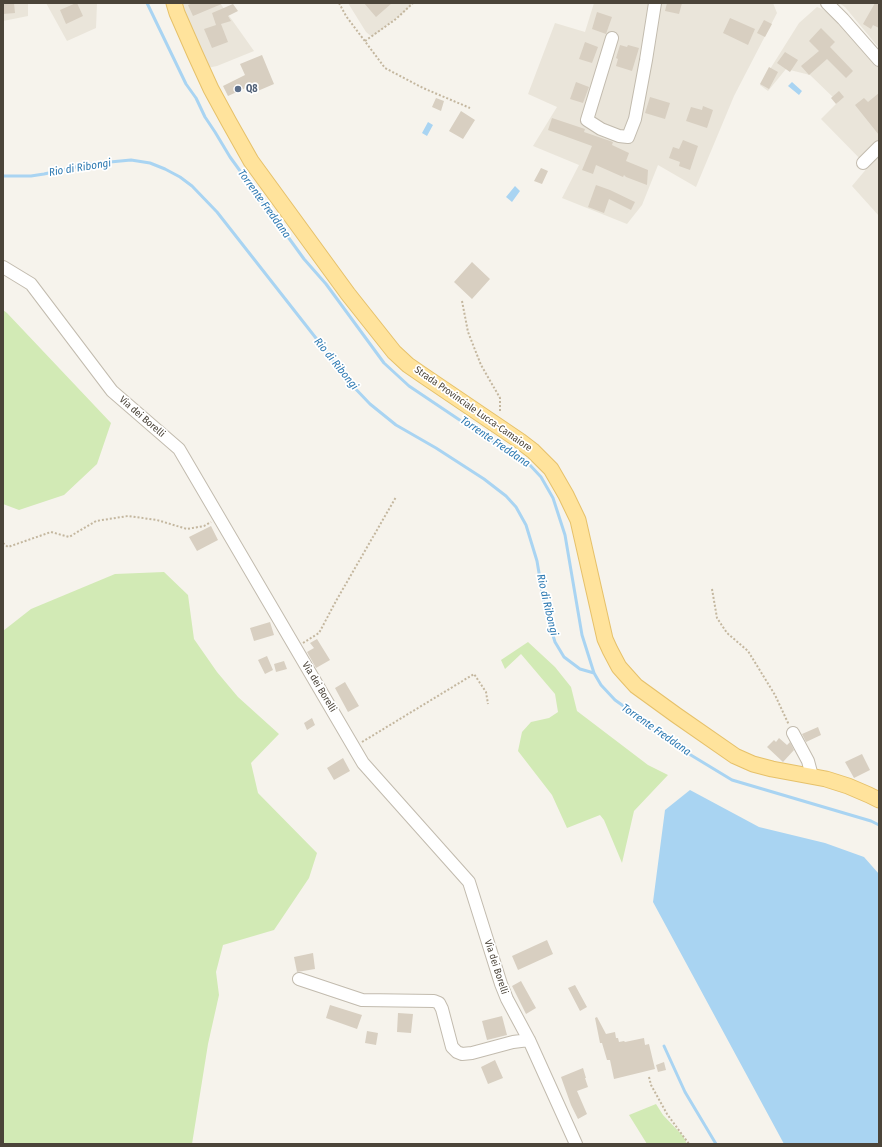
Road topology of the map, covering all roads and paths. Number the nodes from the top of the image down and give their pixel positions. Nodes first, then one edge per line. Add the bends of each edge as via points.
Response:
1 (174, 3) edge
2 (339, 3) edge
3 (413, 3) edge
4 (654, 3) edge
5 (827, 3) edge
6 (612, 38) dead end
7 (365, 42) junction
8 (879, 60) edge
9 (470, 108) dead end
10 (879, 147) edge
11 (863, 163) dead end
12 (3, 267) edge
13 (462, 301) dead end
14 (499, 426) junction
15 (396, 497) dead end
16 (219, 517) junction
17 (3, 543) edge
18 (712, 589) dead end
19 (296, 648) junction
20 (488, 704) dead end
21 (793, 733) joint
22 (354, 747) junction
23 (812, 776) junction
24 (879, 800) edge
25 (299, 979) dead end
26 (529, 1040) junction
27 (649, 1077) dead end
28 (576, 1144) edge
29 (689, 1144) edge

1 - 14 main road, Strada Provinciale Lucca-Camaiore via 211,88 251,161 348,294 394,352 408,365
2 - 7 path
3 - 7 path
4 - 6 street via 635,119 628,137 601,129 587,120
5 - 8 street
7 - 9 path via 385,68
10 - 11 street
12 - 16 street, Via dei Borelli via 31,284 112,391 179,449
13 - 14 path via 475,351 500,398
14 - 23 main road, Strada Provinciale Lucca-Camaiore via 527,446 551,469 566,495 580,529 606,639 619,667 627,676 636,686 735,756 772,769
15 - 19 path via 319,633
16 - 17 path via 204,526 186,529 157,520 128,516 96,521 69,537 51,532 8,547
16 - 19 street, Via dei Borelli
18 - 21 path via 717,618 727,633 748,651 775,695
19 - 22 street, Via dei Borelli
20 - 22 path via 486,692 474,674
21 - 23 street via 808,761
22 - 26 street, Via dei Borelli via 363,762 469,882 500,984
23 - 24 main road, Strada Provinciale Lucca-Camaiore via 848,786
25 - 26 street via 362,1000 439,1003 452,1047 462,1054
26 - 28 street, Via dei Borelli
27 - 29 path via 667,1114

